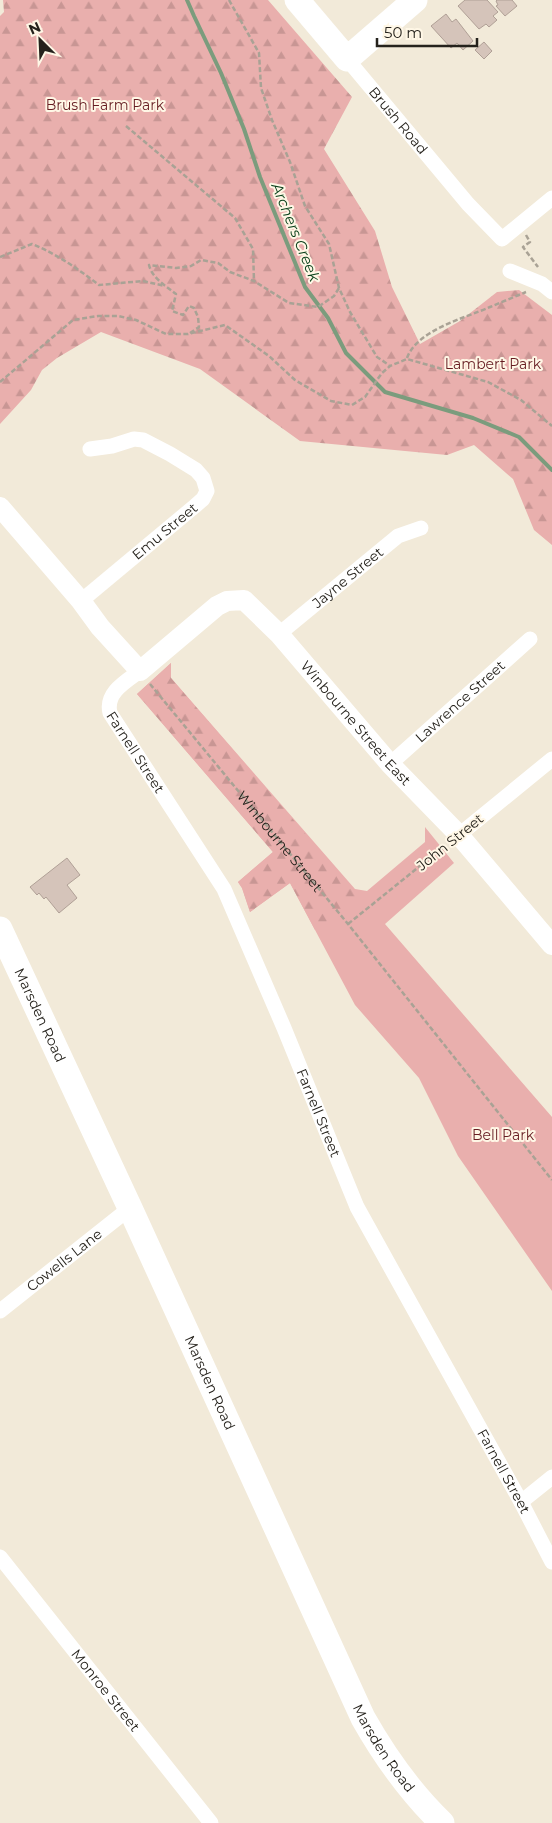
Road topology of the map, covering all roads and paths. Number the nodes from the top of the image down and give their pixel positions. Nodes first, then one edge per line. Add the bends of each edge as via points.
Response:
1 (229, 0) edge
2 (297, 0) edge
3 (415, 0) edge
4 (347, 59) junction
5 (126, 126) dead end
6 (552, 198) edge
7 (0, 257) edge
8 (510, 271) dead end
9 (254, 281) junction
10 (167, 286) junction
11 (339, 288) junction
12 (547, 288) edge
13 (188, 334) junction
14 (407, 359) junction
15 (390, 366) junction
16 (0, 382) edge
17 (552, 426) edge
18 (90, 448) dead end
19 (0, 507) edge
20 (421, 528) dead end
21 (81, 601) junction
22 (279, 634) junction
23 (530, 639) dead end
24 (140, 671) junction
25 (552, 759) edge
26 (390, 764) junction
27 (459, 835) junction
28 (348, 924) junction
29 (0, 929) edge
30 (552, 945) edge
31 (552, 1180) edge
32 (130, 1208) junction
33 (0, 1311) edge
34 (552, 1477) edge
35 (521, 1502) junction
36 (0, 1557) edge
37 (552, 1562) edge
38 (211, 1823) edge
39 (442, 1823) edge

1 - 11 path via 259,53 261,88 305,206 329,244
2 - 4 main road, Brush Road
3 - 4 main road
4 - 6 street, Brush Road via 468,204 502,239
5 - 9 path via 235,218 253,249
7 - 10 path via 32,244 64,260 99,285 144,281
8 - 12 street
9 - 10 path via 230,272 218,263 201,260 191,266 176,268 149,265 156,278
9 - 11 path via 289,303 318,307 334,296
10 - 13 path via 176,294 172,311 183,314 189,306 194,308 198,317 198,327
11 - 15 path via 377,357
12 - 14 path via 431,333 410,350
13 - 15 path via 225,325 269,356 295,380 331,401 352,405 366,397
13 - 16 path via 166,334 136,320 118,316 73,320
14 - 15 path
14 - 17 path via 488,382 521,400
18 - 21 street, Emu Street via 143,440 196,470 207,491 195,506
19 - 21 street
20 - 22 street, Jayne Street via 398,536
21 - 24 street
22 - 24 street, Winbourne Street East via 244,600 227,601
22 - 26 street, Winbourne Street East
23 - 26 street, Lawrence Street
24 - 28 path, Winbourne Street
24 - 35 street, Farnell Street via 113,693 110,713 224,888 357,1207
25 - 27 street, John Street
26 - 27 street, Winbourne Street East
27 - 28 path, John Street
27 - 30 street, Winbourne Street East
28 - 31 path, Winbourne Street
29 - 32 main road, Marsden Road
32 - 33 street, Cowells Lane
32 - 39 main road, Marsden Road via 363,1718 404,1781
34 - 35 street
35 - 37 street, Farnell Street
36 - 38 street, Monroe Street

